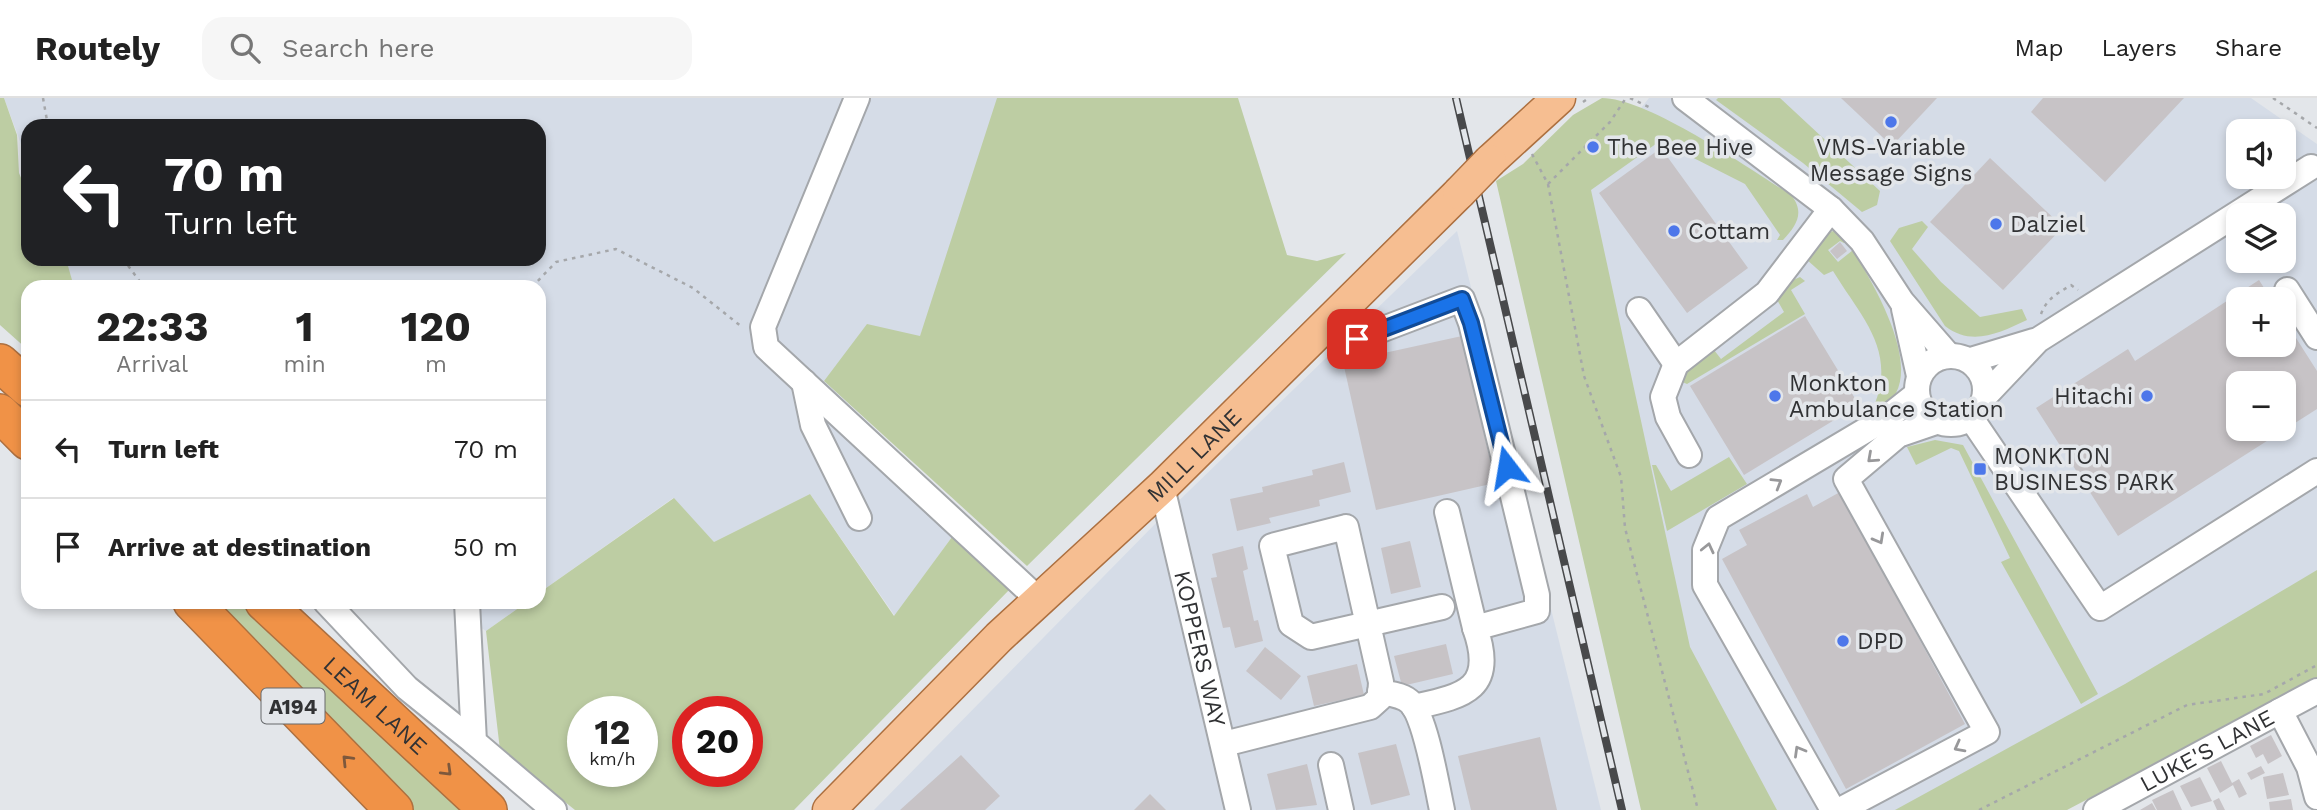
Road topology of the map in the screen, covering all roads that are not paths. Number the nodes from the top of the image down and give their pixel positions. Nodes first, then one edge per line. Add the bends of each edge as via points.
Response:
1 (857, 98) edge
2 (1559, 98) edge
3 (1683, 100) edge
4 (2311, 167) dead end
5 (1831, 209) junction
6 (1902, 302) junction
7 (2296, 304) edge
8 (1639, 310) dead end
9 (2036, 330) junction
10 (2317, 337) edge
11 (1357, 339) dead end
12 (1960, 358) junction
13 (0, 363) edge
14 (1676, 365) junction
15 (21, 382) edge
16 (804, 382) junction
17 (1918, 385) junction
18 (1985, 396) junction
19 (0, 413) edge
20 (1971, 418) junction
21 (1936, 422) junction
22 (21, 434) edge
23 (1689, 456) dead end
24 (2317, 471) edge
25 (1162, 487) junction
26 (1447, 512) dead end
27 (859, 518) dead end
28 (1039, 600) junction
29 (1442, 607) dead end
30 (199, 609) edge
31 (272, 609) edge
32 (333, 609) edge
33 (467, 609) edge
34 (1368, 624) junction
35 (1475, 628) junction
36 (2317, 691) edge
37 (1381, 692) junction
38 (1414, 707) junction
39 (2280, 711) junction
40 (474, 742) junction
41 (1224, 744) junction
42 (1331, 765) dead end
43 (2316, 786) edge
44 (394, 810) edge
45 (488, 810) edge
46 (554, 810) edge
47 (829, 810) edge
48 (1238, 810) edge
49 (1341, 810) edge
50 (1442, 810) edge
51 (1832, 810) edge
52 (1840, 810) edge
53 (2096, 810) edge

1 - 16 street via 763,327 766,347
2 - 25 main road, MILL LANE, bridge
3 - 5 street
4 - 9 street
5 - 6 street via 1862,241
5 - 14 street via 1767,293
6 - 12 street
6 - 17 street
7 - 10 street
8 - 14 street
9 - 12 street
9 - 18 street
11 - 35 street via 1462,299 1537,595 1537,611
12 - 17 street via 1928,366
12 - 18 street via 1984,383
13 - 15 highway
14 - 23 street via 1663,397
16 - 27 street via 813,425
16 - 28 street
17 - 21 street via 1920,406
51 -> 17 street via 1705,585 1705,550 1718,518 1895,413
18 - 20 street
19 - 22 highway
20 - 21 street via 1960,424
20 - 24 street via 2100,608
21 -> 52 street via 1898,435 1846,479 1987,732
25 - 28 main road, MILL LANE
25 - 41 street, KOPPERS WAY
26 - 35 street
28 - 47 main road, MILL LANE
29 - 34 street
44 -> 30 highway, A194
31 -> 45 highway, LEAM LANE / A194
32 - 40 street via 407,688
33 - 40 street
34 - 34 street via 1346,527 1272,546 1290,624 1311,637
34 - 37 street
35 - 38 street via 1481,670 1470,691
36 - 39 street, LUKE'S LANE
37 - 38 street via 1397,695
37 - 41 street via 1370,707
38 - 50 street
39 - 43 street
39 - 53 street, LUKE'S LANE
40 - 46 street
41 - 48 street, KOPPERS WAY
42 - 49 street

